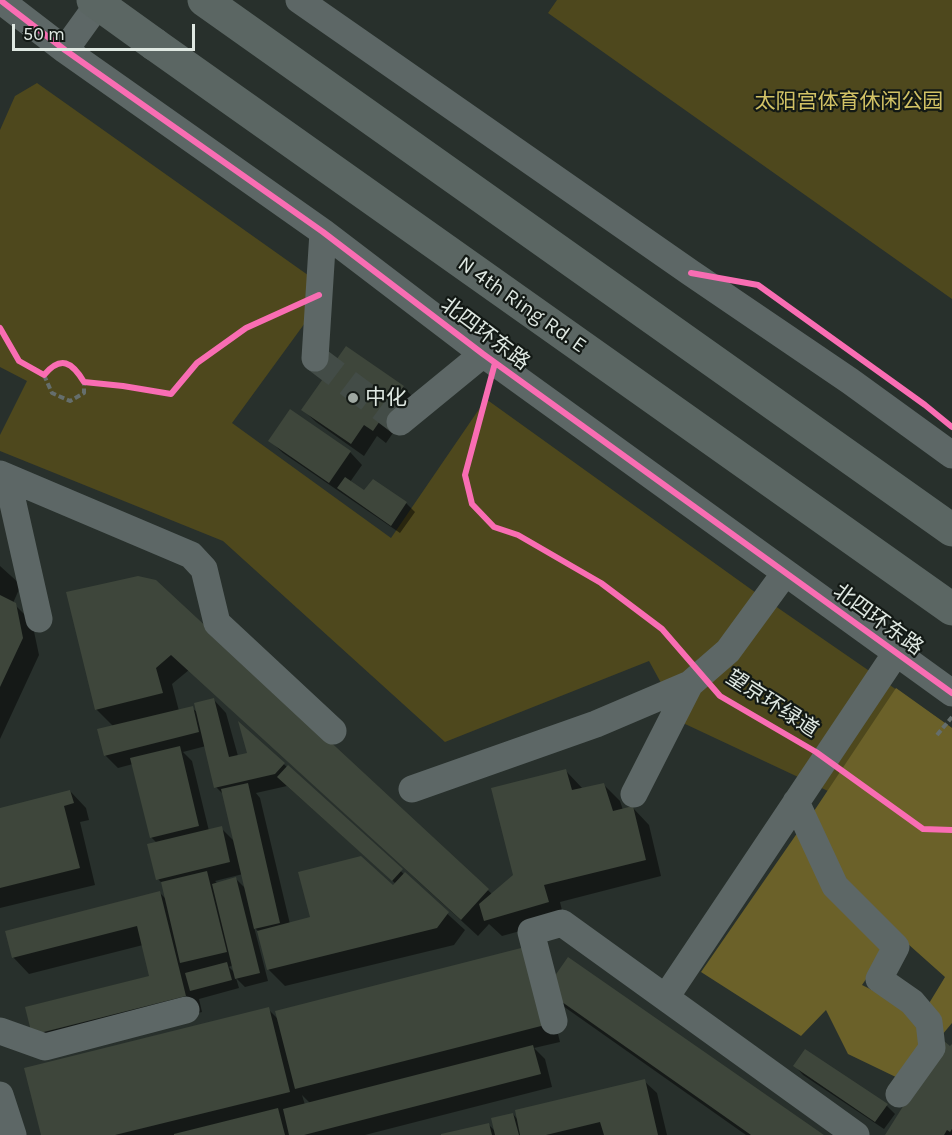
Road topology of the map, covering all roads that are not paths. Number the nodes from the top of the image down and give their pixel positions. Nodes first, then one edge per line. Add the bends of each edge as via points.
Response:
1 (0, 0) edge
2 (93, 0) edge
3 (101, 0) edge
4 (204, 0) edge
5 (299, 0) edge
6 (65, 50) junction
7 (323, 232) junction
8 (483, 354) junction
9 (315, 358) dead end
10 (400, 422) dead end
11 (952, 455) edge
12 (3, 476) edge
13 (952, 530) edge
14 (785, 573) junction
15 (952, 609) edge
16 (39, 618) dead end
17 (896, 653) junction
18 (690, 684) junction
19 (952, 693) edge
20 (333, 731) dead end
21 (412, 789) dead end
22 (634, 794) dead end
23 (796, 802) junction
24 (666, 997) junction
25 (186, 1010) dead end
26 (554, 1021) dead end
27 (0, 1030) edge
28 (899, 1094) dead end
29 (0, 1095) edge
30 (13, 1135) edge
31 (856, 1135) edge

1 - 6 street, 北四环东路
2 - 15 highway, N 4th Ring Rd. E, bridge
3 - 6 street
4 - 13 highway
5 - 11 street
6 - 7 street, 北四环东路
7 - 8 street, 北四环东路
7 - 9 street
8 - 10 street
8 - 14 street, 北四环东路
12 - 16 street
12 - 20 street via 191,555 204,569 217,623
14 - 17 street, 北四环东路
14 - 18 street via 728,651
17 - 19 street, 北四环东路
17 - 23 street
18 - 21 street via 596,724
18 - 22 street
23 - 24 street
23 - 28 street via 835,886 896,947 879,979 912,1002 929,1022 932,1048
24 - 26 street via 562,923 531,932
24 - 31 street
25 - 27 street via 45,1047
29 - 30 street

